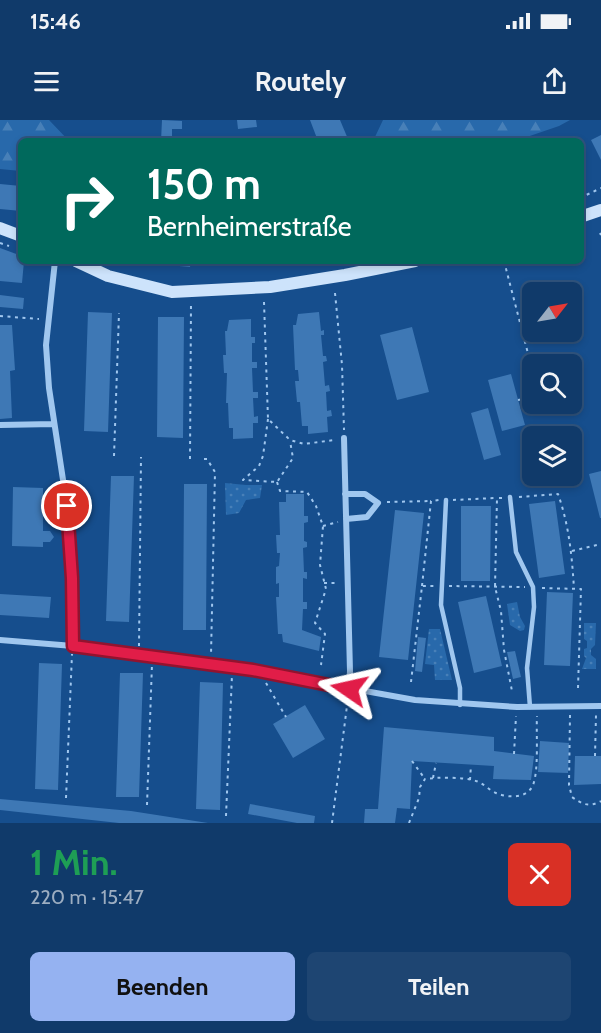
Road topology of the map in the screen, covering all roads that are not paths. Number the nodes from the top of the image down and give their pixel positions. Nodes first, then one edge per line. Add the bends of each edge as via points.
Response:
1 (601, 210) edge
2 (584, 216) edge
3 (0, 228) edge
4 (18, 235) edge
5 (54, 264) edge
6 (82, 264) edge
7 (400, 264) edge
8 (54, 424) junction
9 (0, 425) edge
10 (344, 438) road end
11 (345, 494) junction
12 (510, 497) road end
13 (446, 500) dead end
14 (346, 519) junction
15 (0, 640) edge
16 (73, 646) junction
17 (349, 689) junction
18 (460, 705) junction
19 (598, 706) edge
20 (530, 707) junction

1 - 2 main road
3 - 4 main road
5 - 8 street via 47,356
6 - 7 main road via 108,276 172,292 270,287
8 - 9 street
8 - 16 street via 69,534
10 - 11 street
11 - 14 street
11 - 14 street via 365,494 378,503 366,517
12 - 20 lane via 516,552 533,587 527,668
13 - 18 lane via 441,605 460,688
14 - 17 street
15 - 16 street
16 - 17 street via 210,663
17 - 18 street
18 - 20 street
19 - 20 street

